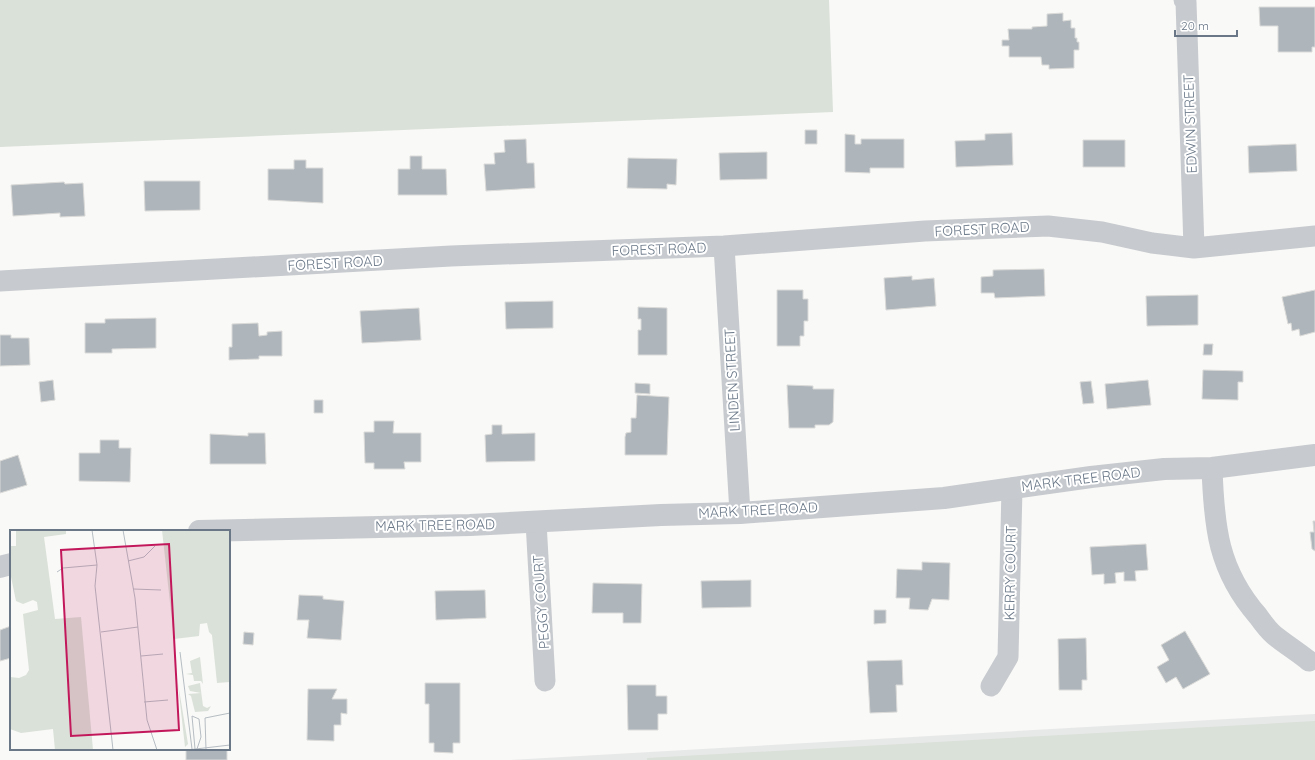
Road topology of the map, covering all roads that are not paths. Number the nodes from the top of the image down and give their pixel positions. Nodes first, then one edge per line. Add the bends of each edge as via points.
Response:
1 (1184, 0) edge
2 (1315, 236) edge
3 (724, 246) junction
4 (1194, 248) junction
5 (0, 281) edge
6 (1315, 455) edge
7 (1212, 468) junction
8 (1012, 488) junction
9 (740, 513) junction
10 (536, 522) junction
11 (209, 530) edge
12 (10, 564) edge
13 (0, 567) edge
14 (1309, 661) dead end
15 (546, 681) dead end
16 (991, 686) dead end

1 - 4 street, EDWIN STREET
2 - 4 street, FOREST ROAD
3 - 4 street, FOREST ROAD via 925,231 1048,226 1102,232 1152,243
3 - 5 street, FOREST ROAD via 450,256
3 - 9 street, LINDEN STREET
6 - 7 street, MARK TREE ROAD
7 - 8 street, MARK TREE ROAD via 1164,469
7 - 14 street via 1213,510 1220,548 1232,581 1274,635
8 - 9 street, MARK TREE ROAD via 944,498
8 - 16 street, KERRY COURT via 1008,657
9 - 10 street, MARK TREE ROAD
10 - 11 street, MARK TREE ROAD
10 - 15 street, PEGGY COURT
12 - 13 street

